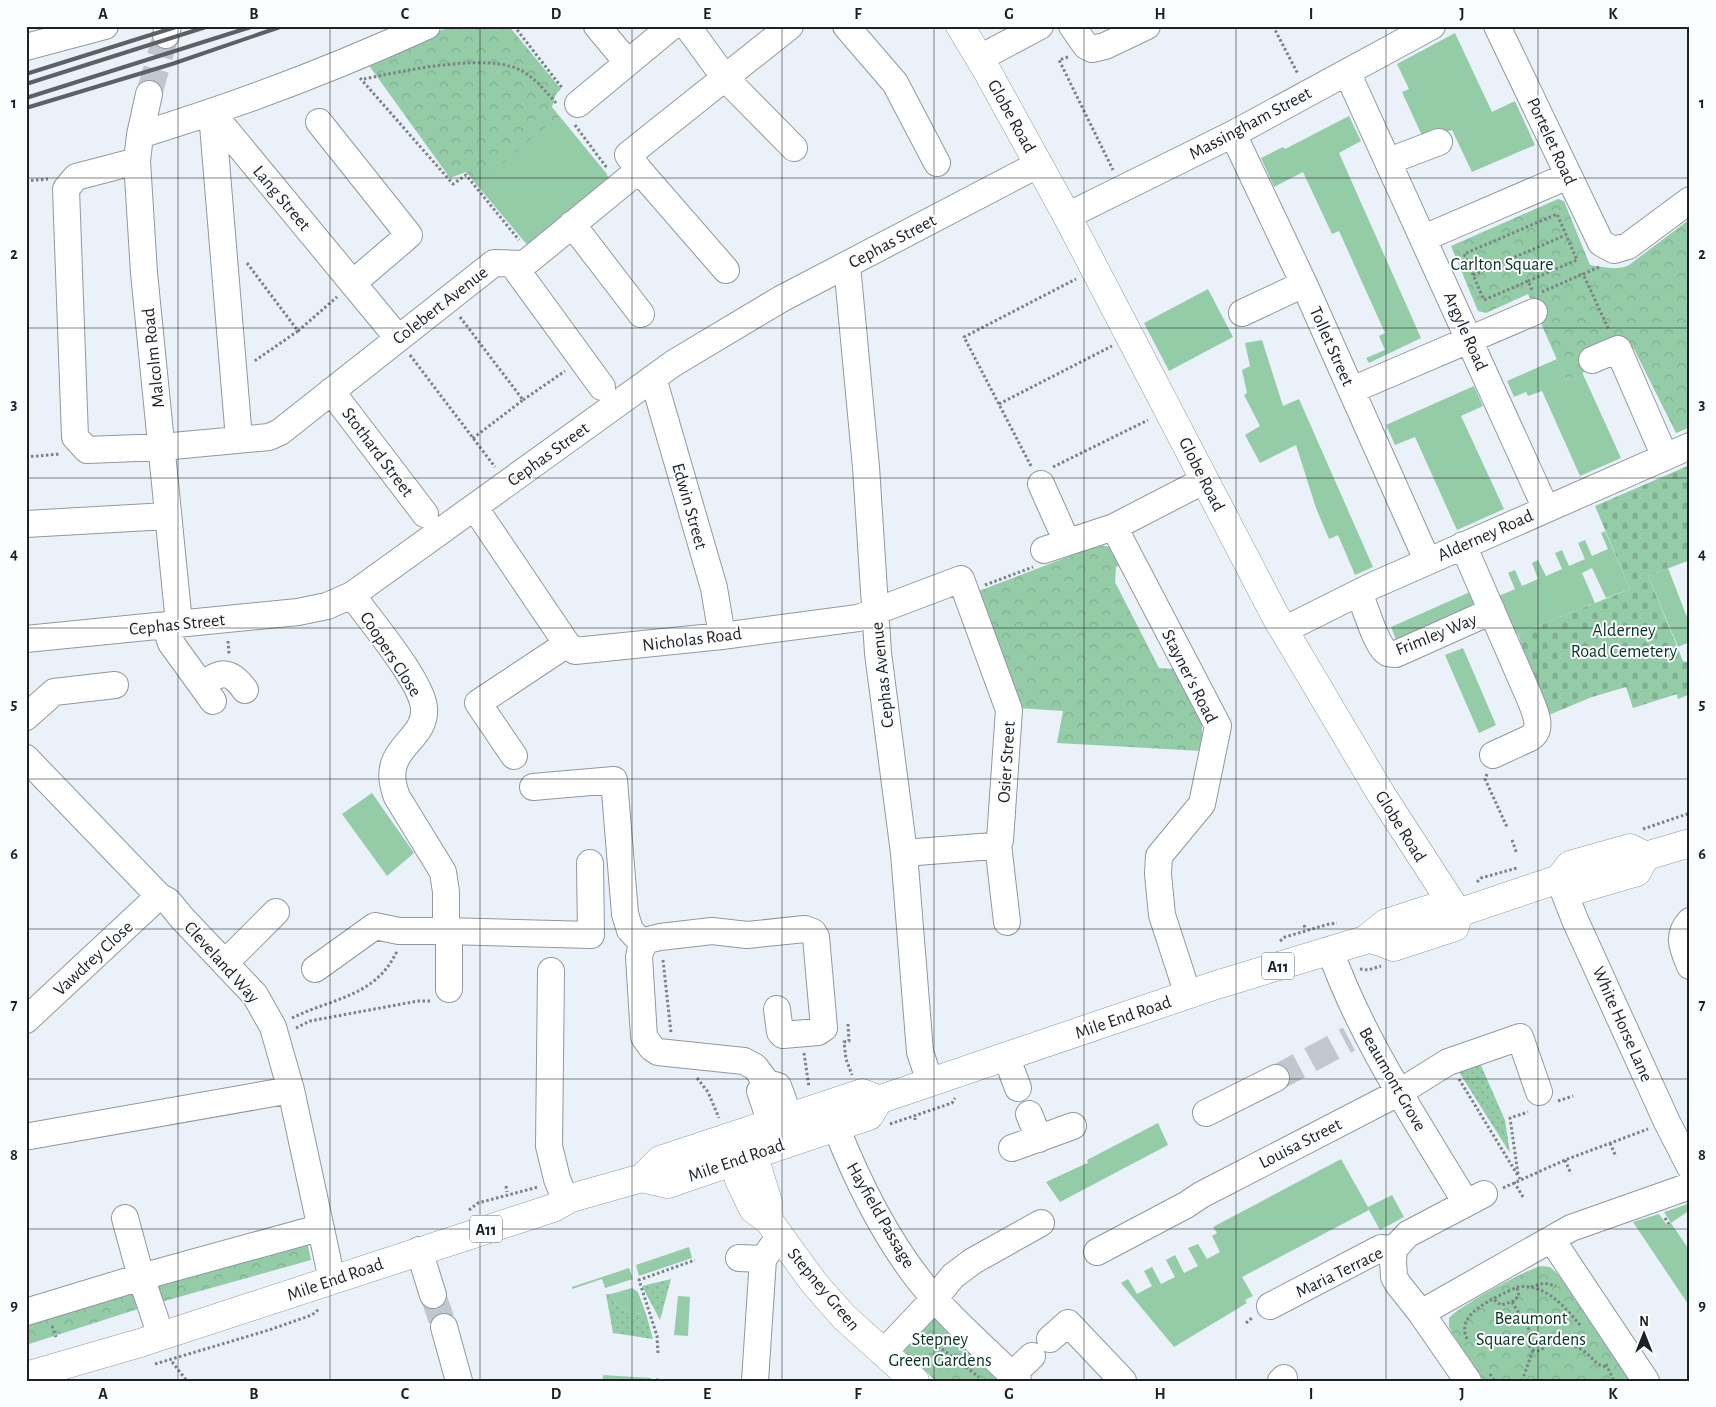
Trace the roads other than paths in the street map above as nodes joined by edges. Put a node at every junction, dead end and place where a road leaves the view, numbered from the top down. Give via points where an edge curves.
1 (105, 26) edge
2 (427, 26) edge
3 (597, 26) edge
4 (672, 26) edge
5 (687, 26) edge
6 (790, 26) edge
7 (846, 26) edge
8 (960, 26) edge
9 (1040, 26) edge
10 (1072, 26) edge
11 (1147, 26) edge
12 (1432, 26) edge
13 (1497, 26) edge
14 (26, 47) edge
15 (980, 58) junction
16 (627, 62) junction
17 (1347, 72) junction
18 (725, 78) junction
19 (149, 94) tunnel mouth
20 (569, 106) road end
21 (212, 113) junction
22 (319, 122) dead end
23 (1233, 134) junction
24 (140, 135) junction
25 (1439, 142) dead end
26 (794, 148) dead end
27 (1389, 161) junction
28 (137, 162) junction
29 (937, 163) dead end
30 (1039, 164) junction
31 (640, 170) junction
32 (1568, 176) junction
33 (1690, 200) edge
34 (1067, 216) junction
35 (572, 224) junction
36 (1424, 238) junction
37 (523, 261) junction
38 (847, 265) junction
39 (726, 270) dead end
40 (353, 283) junction
41 (1304, 284) junction
42 (1534, 303) road end
43 (1242, 313) dead end
44 (641, 314) dead end
45 (398, 338) junction
46 (1470, 339) junction
47 (1592, 360) dead end
48 (653, 378) junction
49 (602, 387) dead end
50 (331, 390) junction
51 (1352, 390) junction
52 (239, 439) junction
53 (1690, 446) edge
54 (162, 447) junction
55 (1665, 457) junction
56 (1038, 480) road end
57 (1205, 480) junction
58 (476, 508) junction
59 (1546, 509) junction
60 (425, 514) dead end
61 (167, 516) junction
62 (26, 524) edge
63 (1114, 527) junction
64 (1463, 545) junction
65 (1427, 560) junction
66 (966, 592) joint
67 (1359, 593) junction
68 (352, 595) junction
69 (875, 611) junction
70 (1492, 612) junction
71 (172, 624) junction
72 (1284, 630) junction
73 (722, 636) junction
74 (26, 639) edge
75 (567, 644) junction
76 (116, 684) dead end
77 (245, 690) dead end
78 (26, 716) edge
79 (1493, 755) road end
80 (514, 756) dead end
81 (26, 758) edge
82 (533, 786) dead end
83 (998, 844) junction
84 (1690, 844) edge
85 (590, 863) dead end
86 (905, 863) junction
87 (1559, 879) junction
88 (159, 896) junction
89 (276, 912) dead end
90 (1458, 913) junction
91 (1690, 921) edge
92 (1007, 922) dead end
93 (447, 931) junction
94 (653, 949) junction
95 (1330, 950) junction
96 (225, 963) junction
97 (1690, 966) edge
98 (315, 968) dead end
99 (551, 971) dead end
100 (442, 995) road end
101 (1188, 995) junction
102 (777, 1009) dead end
103 (26, 1020) edge
104 (1006, 1056) junction
105 (1276, 1078) tunnel mouth
106 (930, 1082) junction
107 (1018, 1088) dead end
108 (291, 1090) junction
109 (1400, 1092) junction
110 (1544, 1101) road end
111 (880, 1112) junction
112 (1206, 1113) dead end
113 (1029, 1114) dead end
114 (1073, 1126) dead end
115 (836, 1127) junction
116 (30, 1136) dead end
117 (762, 1139) junction
118 (1039, 1139) junction
119 (1012, 1148) dead end
120 (1690, 1167) edge
121 (1690, 1186) edge
122 (1475, 1199) joint
123 (566, 1201) junction
124 (125, 1218) dead end
125 (1041, 1223) dead end
126 (319, 1228) junction
127 (774, 1228) junction
128 (1552, 1240) junction
129 (1394, 1249) junction
130 (419, 1250) junction
131 (1097, 1252) dead end
132 (141, 1277) junction
133 (332, 1280) junction
134 (433, 1295) tunnel mouth
135 (935, 1298) junction
136 (1270, 1306) dead end
137 (26, 1312) edge
138 (1421, 1313) junction
139 (444, 1326) tunnel mouth
140 (161, 1336) junction
141 (884, 1353) junction
142 (26, 1376) edge
143 (1015, 1378) edge
144 (1472, 1379) edge
145 (459, 1381) edge
146 (755, 1381) edge
147 (915, 1381) edge
148 (1123, 1381) edge
149 (1646, 1381) edge

1 - 14 street
2 - 21 street via 356,70
3 - 16 street
4 - 16 street
5 - 18 street
6 - 18 street
7 - 29 street via 895,83
8 - 15 main road, Globe Road
9 - 15 street
10 - 11 street via 1086,46 1092,49
12 - 17 street, Massingham Street
13 - 32 street, Portelet Road
15 - 30 main road, Globe Road
16 - 20 street
17 - 23 street, Massingham Street
17 - 27 street, Argyle Road
18 - 26 street
18 - 31 street via 628,155
19 - 24 street, Malcolm Road
21 - 24 street
21 - 40 street, Lang Street
21 - 52 street
22 - 40 street via 409,235
23 - 34 street, Massingham Street
23 - 41 street, Tollet Street
24 - 28 street, Malcolm Road
25 - 27 street
27 - 36 street, Argyle Road
28 - 54 street, Malcolm Road via 144,273
28 - 54 street, Colebert Avenue via 76,178 66,189 75,437 87,450
30 - 34 main road, Globe Road
30 - 38 street, Cephas Street
31 - 35 street
31 - 39 street
32 - 33 street, Portelet Road via 1597,237 1614,250 1628,246
32 - 36 street
34 - 57 main road, Globe Road
35 - 37 street
35 - 44 street
36 - 46 street, Argyle Road
37 - 45 street, Colebert Avenue via 494,263
37 - 49 street
38 - 48 street, Cephas Street via 760,311
38 - 69 street, Cephas Avenue via 866,467
40 - 45 street, Lang Street
41 - 43 street
41 - 51 street, Tollet Street
42 - 46 street
45 - 50 street, Colebert Avenue
46 - 51 street
46 - 59 street, Argyle Road
47 - 55 street via 1618,349
48 - 58 street, Cephas Street
48 - 73 street, Edwin Street via 714,588
50 - 52 street, Colebert Avenue via 280,432 269,437
50 - 60 street, Stothard Street
51 - 65 street, Tollet Street
52 - 54 street, Colebert Avenue
53 - 55 street, Alderney Road
54 - 61 street, Malcolm Road
55 - 59 street, Alderney Road
56 - 63 street via 1055,546
57 - 63 street
57 - 72 main road, Globe Road
58 - 68 street, Cephas Street
58 - 75 street
59 - 64 street, Alderney Road
61 - 62 street
61 - 71 street, Malcolm Road
63 - 101 street, Stayner's Road via 1218,726 1202,804 1159,856 1162,916
64 - 65 street, Alderney Road
64 - 70 street, Frimley Way
65 - 67 street, Alderney Road
66 - 69 street, Nicholas Road via 961,579
66 - 83 street, Osier Street via 1009,710
67 - 70 street, Frimley Way via 1380,645 1391,654
67 - 72 street, Alderney Road
68 - 71 street, Cephas Street via 332,604 298,612
68 - 93 street, Coopers Close via 407,673 424,707 420,726 393,762 393,787 443,872
69 - 73 street, Nicholas Road via 858,618
69 - 86 street, Cephas Avenue
70 - 79 street, Frimley Way via 1538,725 1535,735
71 - 74 street, Cephas Street
71 - 77 street, Malcolm Road via 171,644 208,693 215,676 225,674 236,679
72 - 90 main road, Globe Road via 1381,794
73 - 75 street, Nicholas Road via 588,651 575,651
75 - 80 street via 478,703
76 - 78 street via 54,692
81 - 88 street, Cleveland Way
82 - 94 street via 614,780 625,914 630,930
83 - 86 street
83 - 92 street, Osier Street
84 - 87 main road via 1646,856 1637,872 1579,890
85 - 93 street via 591,935
86 - 106 street, Cephas Avenue via 920,1052
87 - 90 main road
87 - 120 street, White Horse Lane
88 - 96 street, Cleveland Way via 179,912
88 - 103 street, Vawdrey Close
89 - 96 street
90 - 95 main road, Mile End Road / A11 via 1455,927 1394,946 1369,938
91 - 97 street via 1680,939
93 - 98 street via 399,931 375,926
93 - 100 street, Coopers Close
94 - 102 street via 653,938 712,931 747,935 805,929 813,932 824,1028 818,1032 783,1035
94 - 117 street via 640,952 639,963 643,1030 647,1043 658,1052 744,1061 755,1067 767,1083 778,1086
95 - 101 main road, Mile End Road / A11
95 - 109 street, Beaumont Grove via 1357,1036
96 - 108 street, Cleveland Way via 255,995 275,1032
99 - 123 street via 549,1146
101 - 104 main road, Mile End Road / A11
104 - 106 main road, Mile End Road / A11
104 - 107 street
105 - 112 street
106 - 111 main road, Mile End Road / A11
108 - 116 street
108 - 126 street, Cleveland Way
109 - 110 street, Louisa Street via 1448,1062 1520,1037
109 - 122 street, Beaumont Grove
109 - 131 street, Louisa Street
111 - 115 main road, Mile End Road / A11
111 - 117 main road, Mile End Road / A11 via 862,1093
113 - 118 street
114 - 118 street
115 - 117 main road, Mile End Road / A11
115 - 135 street, Hayfield Passage via 852,1166 889,1235
117 - 123 main road, Mile End Road / A11 via 660,1160 642,1178
117 - 127 main road, Stepney Green
118 - 119 street
121 - 128 street via 1580,1224
122 - 129 street, Maria Terrace via 1408,1234
123 - 130 main road, Mile End Road / A11 via 553,1208
124 - 132 street
125 - 135 street via 974,1261 953,1276
126 - 132 street
126 - 133 street, Cleveland Way
127 - 141 main road, Stepney Green via 814,1283 844,1317
127 - 146 street via 751,1258
128 - 138 street
128 - 149 street
129 - 136 street, Maria Terrace via 1381,1248
129 - 138 street via 1394,1277
130 - 133 main road, Mile End Road / A11
130 - 134 street
132 - 137 street
132 - 140 street
133 - 140 main road, Mile End Road / A11
135 - 141 street
135 - 143 street
138 - 144 street
139 - 145 street
140 - 142 main road, Mile End Road / A11
141 - 147 main road, Stepney Green
143 - 148 street via 1041,1347 1068,1323

